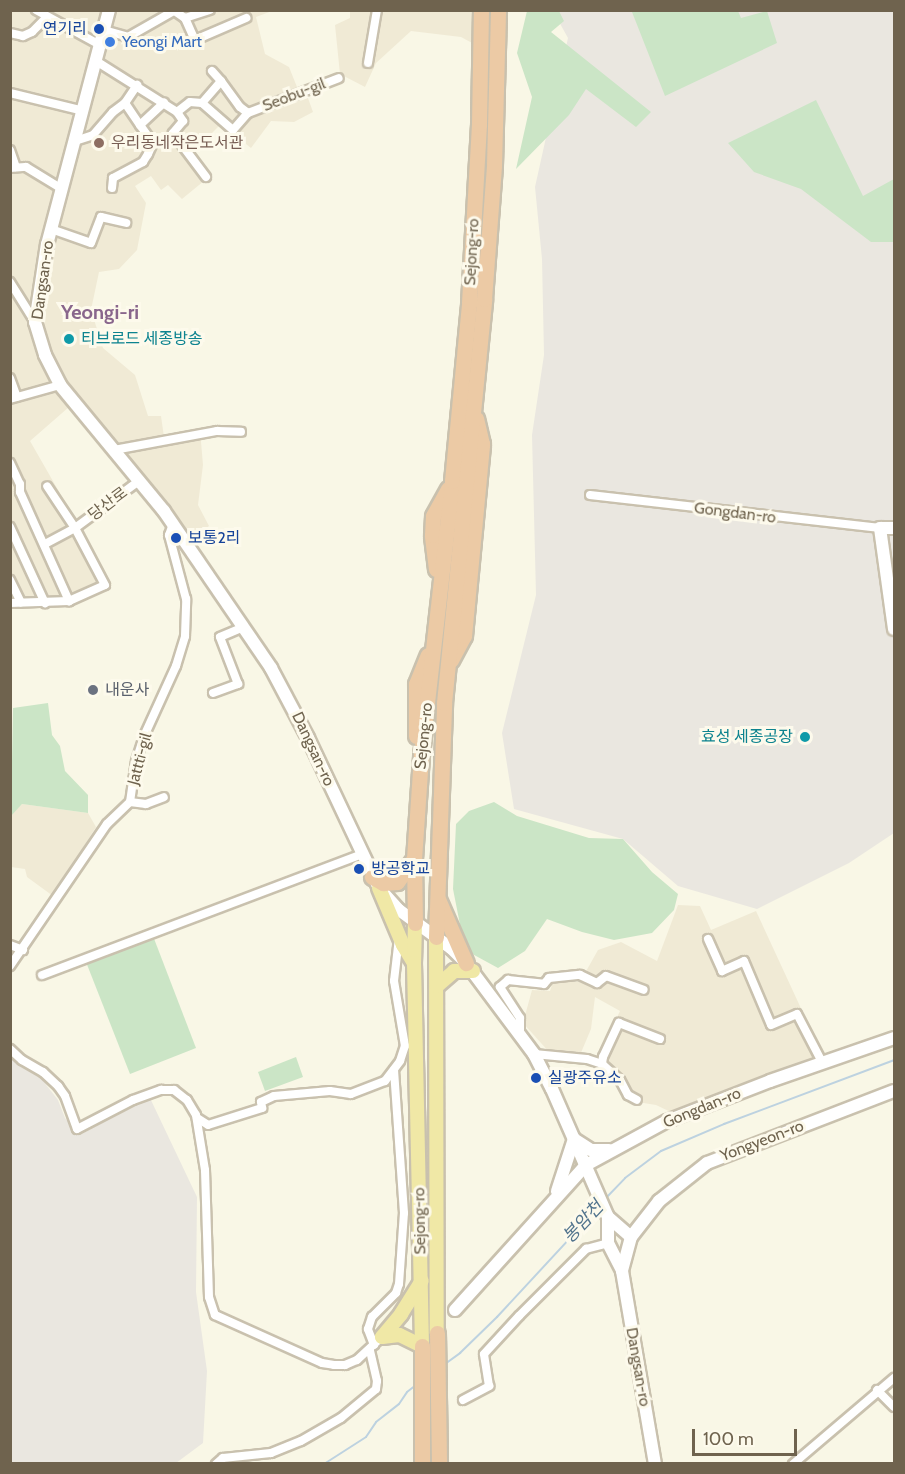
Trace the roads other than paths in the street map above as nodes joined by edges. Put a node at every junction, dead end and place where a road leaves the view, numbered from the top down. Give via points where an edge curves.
1 (36, 10) edge
2 (109, 10) edge
3 (210, 10) edge
4 (377, 10) edge
5 (481, 10) edge
6 (498, 10) edge
7 (172, 11) edge
8 (47, 17) junction
9 (184, 18) junction
10 (246, 18) dead end
11 (104, 30) junction
12 (10, 33) edge
13 (100, 45) junction
14 (96, 61) junction
15 (368, 63) dead end
16 (212, 71) dead end
17 (339, 78) dead end
18 (221, 81) junction
19 (137, 85) junction
20 (10, 93) edge
21 (125, 103) junction
22 (164, 103) junction
23 (202, 103) junction
24 (84, 111) junction
25 (177, 112) junction
26 (248, 113) junction
27 (140, 125) junction
28 (75, 141) junction
29 (10, 150) edge
30 (13, 168) edge
31 (206, 177) dead end
32 (112, 188) dead end
33 (62, 189) junction
34 (126, 223) dead end
35 (51, 229) junction
36 (10, 282) edge
37 (36, 322) junction
38 (10, 378) edge
39 (60, 385) junction
40 (14, 398) edge
41 (241, 432) dead end
42 (114, 450) junction
43 (10, 463) edge
44 (140, 480) junction
45 (20, 484) junction
46 (47, 486) dead end
47 (10, 488) edge
48 (590, 495) dead end
49 (173, 524) junction
50 (10, 527) edge
51 (75, 528) junction
52 (880, 528) junction
53 (894, 528) edge
54 (45, 544) junction
55 (10, 580) edge
56 (69, 600) junction
57 (10, 603) edge
58 (21, 603) junction
59 (45, 603) junction
60 (244, 627) junction
61 (894, 629) edge
62 (213, 693) dead end
63 (164, 797) dead end
64 (130, 802) junction
65 (362, 854) junction
66 (414, 859) junction
67 (376, 882) junction
68 (437, 896) junction
69 (416, 923) junction
70 (399, 935) junction
71 (436, 937) junction
72 (708, 939) dead end
73 (10, 945) edge
74 (23, 950) junction
75 (414, 963) junction
76 (10, 966) edge
77 (470, 967) junction
78 (42, 975) dead end
79 (437, 986) junction
80 (644, 990) dead end
81 (520, 1037) junction
82 (894, 1038) edge
83 (660, 1039) dead end
84 (10, 1049) edge
85 (534, 1054) junction
86 (602, 1064) junction
87 (823, 1064) junction
88 (394, 1070) junction
89 (894, 1091) edge
90 (637, 1100) dead end
91 (197, 1118) junction
92 (574, 1139) junction
93 (612, 1149) junction
94 (588, 1168) junction
95 (555, 1198) junction
96 (608, 1217) junction
97 (627, 1238) junction
98 (610, 1242) junction
99 (622, 1271) junction
100 (422, 1280) junction
101 (455, 1310) dead end
102 (437, 1333) joint
103 (375, 1344) junction
104 (422, 1346) junction
105 (894, 1378) edge
106 (877, 1390) junction
107 (463, 1400) dead end
108 (894, 1407) edge
109 (216, 1464) edge
110 (422, 1464) edge
111 (439, 1464) edge
112 (656, 1464) edge
113 (793, 1464) edge

1 - 8 street
2 - 11 street, Dangsan-ro
3 - 9 street
4 - 15 street
5 - 66 highway, Sejong-ro via 470,279 421,755
6 - 68 highway, Sejong-ro via 494,165 447,668
7 - 9 street
7 - 11 street via 128,37
8 - 12 street via 23,36
8 - 13 street
9 - 10 street via 195,40
11 - 13 street, Dangsan-ro
13 - 14 street, Dangsan-ro
14 - 19 street
14 - 24 street, Dangsan-ro
16 - 18 street, Seobu-gil
17 - 26 street, Seobu-gil
18 - 23 street
18 - 26 street, Seobu-gil
19 - 21 street
19 - 22 street
20 - 24 street
21 - 27 street
21 - 28 street via 93,135
22 - 25 street
22 - 27 street
23 - 25 street via 190,102
23 - 26 street, Seobu-gil via 233,130
24 - 28 street, Dangsan-ro
25 - 31 street via 183,121 173,133
27 - 32 street via 153,143 143,162 113,178
28 - 33 street, Dangsan-ro
29 - 30 street
30 - 33 street via 26,167
33 - 35 street, Dangsan-ro
34 - 35 street, Dangsan-ro via 101,216 91,243
35 - 37 street, Dangsan-ro
36 - 37 street
37 - 39 street, Dangsan-ro via 45,355
38 - 40 street
39 - 40 street
39 - 42 street, Dangsan-ro
41 - 42 street via 217,431
42 - 44 street, Dangsan-ro
43 - 45 street
44 - 49 street, Dangsan-ro
44 - 51 street, 당산로
45 - 47 street
45 - 54 street via 20,492
46 - 51 street, 당산로
48 - 52 street, Gongdan-ro
49 - 60 street, Dangsan-ro
49 - 64 street, Jattti-gil via 169,535 186,599 185,636 136,761
50 - 59 street
51 - 54 street, 당산로
51 - 56 street via 105,585
52 - 53 street, Gongdan-ro
52 - 61 street
54 - 56 street
55 - 58 street
56 - 59 street
57 - 58 street
58 - 59 street
60 - 62 street via 220,637 238,684
60 - 65 street, Dangsan-ro via 291,702
63 - 64 street via 146,804
64 - 74 street, Jattti-gil via 107,824
65 - 67 street, Dangsan-ro
65 - 78 street
66 - 67 highway via 397,882
66 - 69 highway, Sejong-ro
67 - 69 street, Dangsan-ro via 399,910
67 - 70 main road
68 - 71 highway, Sejong-ro
68 - 77 highway
69 - 71 street, Dangsan-ro
69 - 75 main road, Sejong-ro
70 - 75 main road
70 - 88 street via 394,981 405,1046
71 - 77 street, Dangsan-ro
71 - 79 main road, Sejong-ro
72 - 87 street via 722,971 744,961 771,1025 797,1014
73 - 74 street
74 - 76 street, Jattti-gil
75 - 100 main road, Sejong-ro
77 - 79 main road via 454,971
77 - 81 street, Dangsan-ro
79 - 102 main road, Sejong-ro
80 - 81 street, Dangsan-ro via 606,976 597,983 580,975 549,978 544,984 508,980 500,987 520,1018
81 - 85 street, Dangsan-ro
82 - 87 street, Gongdan-ro
83 - 86 street via 619,1023
84 - 91 street via 58,1086 77,1129 161,1090 174,1090 187,1100
85 - 86 street
85 - 92 street, Dangsan-ro
86 - 90 street
87 - 93 street, Gongdan-ro via 667,1121
88 - 91 street via 385,1081 351,1094 330,1091 274,1096 261,1102 262,1108 208,1125
88 - 103 street via 404,1213 400,1276 396,1293 372,1317 368,1329
89 - 97 street, Yongyeon-ro via 707,1163 659,1202
91 - 103 street via 205,1170 209,1297 215,1315 322,1363 345,1365
92 - 93 street via 591,1150
92 - 94 street, Dangsan-ro
92 - 95 street
93 - 94 street, Gongdan-ro
94 - 95 street, Gongdan-ro
94 - 96 street, Dangsan-ro
95 - 101 street, Gongdan-ro
96 - 97 street
96 - 98 street
97 - 98 street via 616,1229
97 - 98 street via 622,1252
97 - 99 street
98 - 99 street
98 - 107 street via 586,1249 505,1331 484,1354 489,1386
99 - 112 street, Dangsan-ro
100 - 103 main road via 401,1314
100 - 104 main road, Sejong-ro
102 - 111 highway, Sejong-ro
103 - 104 main road via 399,1335
103 - 109 street via 376,1389 341,1418 271,1453 223,1458
104 - 110 highway, Sejong-ro
105 - 106 street
106 - 108 street
106 - 113 street

